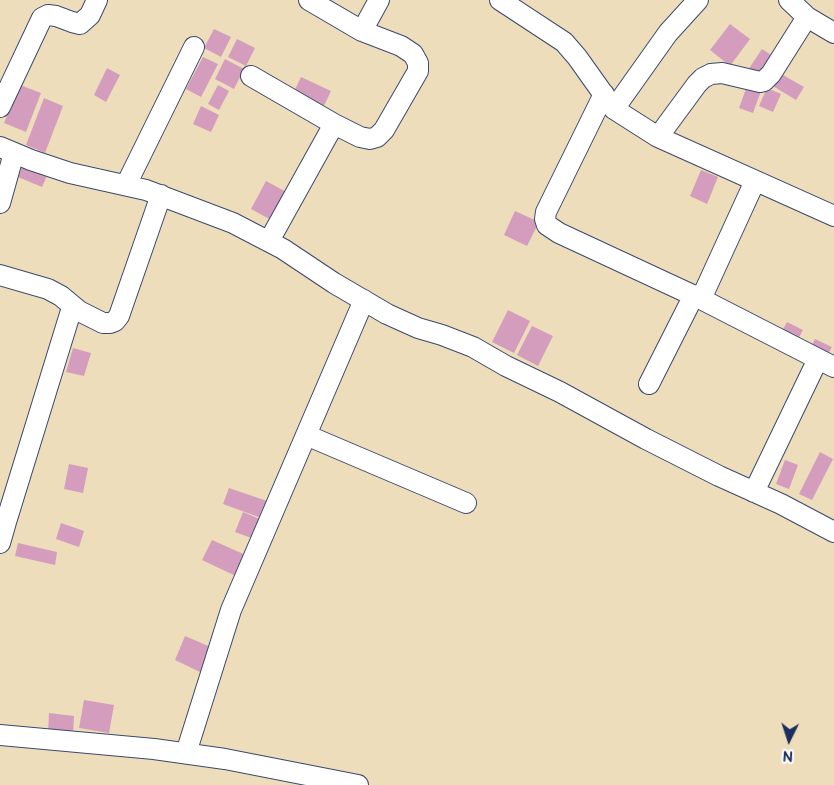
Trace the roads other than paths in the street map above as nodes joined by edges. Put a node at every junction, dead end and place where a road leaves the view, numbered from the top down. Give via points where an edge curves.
1 (97, 0) edge
2 (309, 0) edge
3 (379, 0) edge
4 (500, 0) edge
5 (698, 0) edge
6 (789, 0) edge
7 (807, 17) junction
8 (362, 31) junction
9 (834, 33) edge
10 (194, 46) dead end
11 (7, 76) edge
12 (251, 76) dead end
13 (609, 101) junction
14 (0, 106) edge
15 (334, 124) junction
16 (658, 137) junction
17 (7, 150) edge
18 (755, 181) junction
19 (126, 185) junction
20 (161, 195) junction
21 (0, 203) edge
22 (834, 216) edge
23 (269, 242) junction
24 (0, 275) edge
25 (697, 297) junction
26 (364, 300) junction
27 (79, 311) junction
28 (829, 360) edge
29 (649, 384) dead end
30 (306, 435) junction
31 (754, 492) junction
32 (466, 503) dead end
33 (3, 521) edge
34 (834, 532) edge
35 (0, 543) edge
36 (0, 735) edge
37 (186, 753) junction
38 (358, 785) edge

1 - 11 street via 80,24 56,16 42,18
2 - 8 street
3 - 8 street
4 - 13 street via 564,42
5 - 13 street
6 - 7 street
7 - 9 street
7 - 16 street via 764,81 722,73 703,78
8 - 15 street via 413,54 418,72 377,137 360,137
10 - 19 street
11 - 14 street
12 - 15 street
13 - 16 street
13 - 25 street via 546,212 547,225
15 - 23 street
16 - 18 street
17 - 19 street via 70,173
17 - 21 street
18 - 22 street
18 - 25 street
19 - 20 street
20 - 23 street via 234,223
20 - 27 street via 115,322 103,323
23 - 26 street
24 - 27 street via 48,289
25 - 28 street
25 - 29 street
26 - 30 street
26 - 31 street via 418,328 474,347 646,439
27 - 33 street via 70,314
28 - 31 street
30 - 32 street
30 - 37 street via 231,610
31 - 34 street
33 - 35 street
36 - 37 street
37 - 38 street

